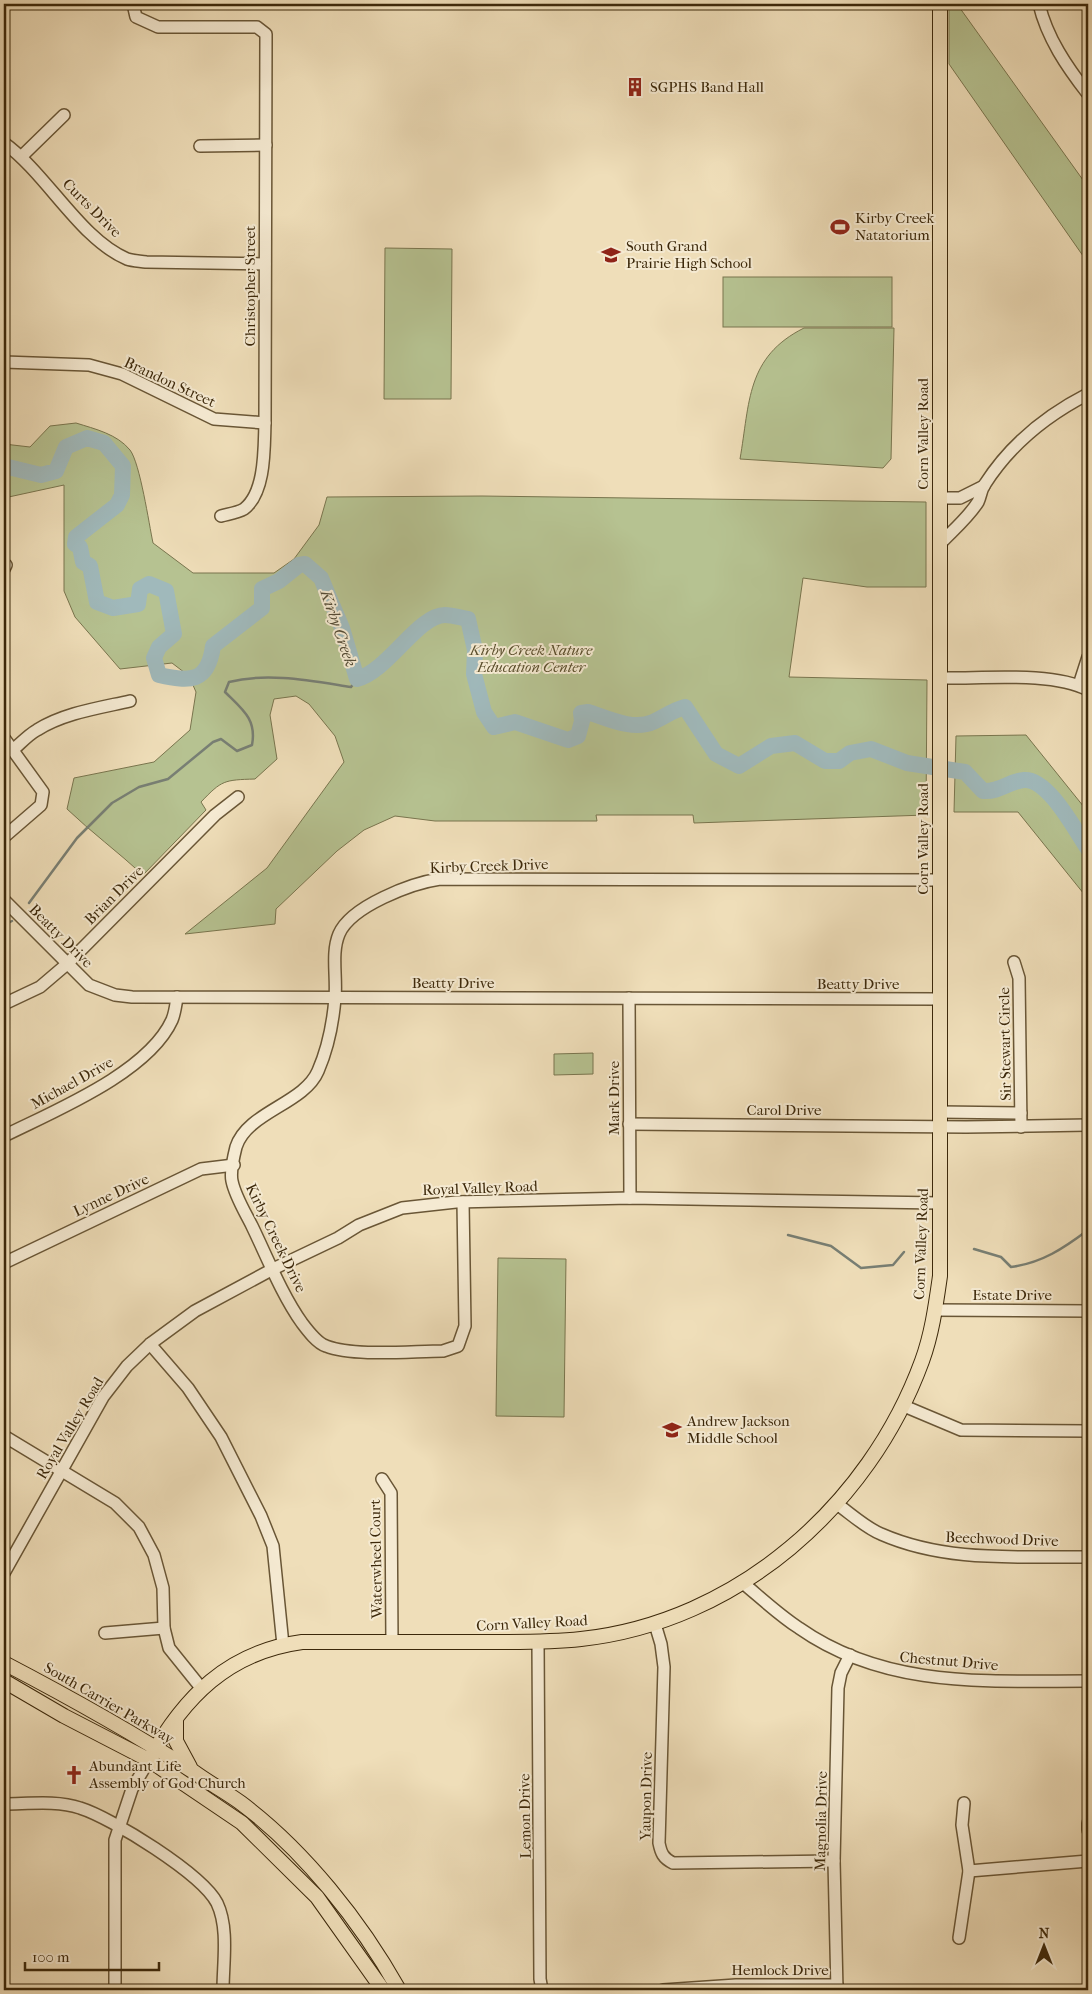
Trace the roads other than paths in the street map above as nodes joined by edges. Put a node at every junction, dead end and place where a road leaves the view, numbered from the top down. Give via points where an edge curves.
1 (133, 4) edge
2 (940, 4) edge
3 (1039, 4) edge
4 (1088, 94) edge
5 (64, 115) dead end
6 (4, 142) edge
7 (266, 145) junction
8 (200, 146) dead end
9 (22, 156) junction
10 (266, 264) junction
11 (4, 362) edge
12 (1088, 394) edge
13 (265, 423) junction
14 (984, 486) junction
15 (939, 498) junction
16 (221, 516) dead end
17 (939, 545) junction
18 (1088, 657) edge
19 (939, 678) junction
20 (1084, 688) edge
21 (130, 701) dead end
22 (4, 738) edge
23 (13, 750) junction
24 (238, 797) dead end
25 (4, 837) edge
26 (939, 880) junction
27 (4, 900) edge
28 (1014, 962) dead end
29 (66, 964) junction
30 (177, 997) junction
31 (335, 998) junction
32 (629, 998) junction
33 (939, 999) junction
34 (4, 1004) edge
35 (1021, 1113) junction
36 (940, 1119) junction
37 (629, 1124) junction
38 (1088, 1125) edge
39 (1021, 1127) junction
40 (4, 1136) edge
41 (234, 1165) junction
42 (630, 1198) junction
43 (463, 1202) junction
44 (939, 1203) junction
45 (4, 1263) edge
46 (273, 1269) junction
47 (935, 1310) junction
48 (1088, 1311) edge
49 (150, 1344) junction
50 (904, 1406) junction
51 (1088, 1431) edge
52 (4, 1436) edge
53 (62, 1469) junction
54 (382, 1479) dead end
55 (837, 1504) junction
56 (1088, 1557) edge
57 (4, 1573) edge
58 (743, 1583) junction
59 (655, 1624) junction
60 (164, 1628) junction
61 (105, 1633) dead end
62 (392, 1642) junction
63 (538, 1642) junction
64 (283, 1645) junction
65 (850, 1656) junction
66 (4, 1663) edge
67 (4, 1681) edge
68 (1088, 1681) edge
69 (202, 1689) junction
70 (176, 1719) junction
71 (156, 1747) junction
72 (149, 1760) junction
73 (193, 1772) junction
74 (964, 1803) dead end
75 (4, 1804) edge
76 (1088, 1823) edge
77 (118, 1827) junction
78 (1088, 1830) edge
79 (834, 1861) junction
80 (1088, 1861) edge
81 (969, 1871) junction
82 (959, 1938) dead end
83 (837, 1988) edge
84 (115, 1990) edge
85 (223, 1990) edge
86 (383, 1990) edge
87 (399, 1990) edge
88 (542, 1990) edge
89 (663, 1990) edge

1 - 7 street, Christopher Street via 136,17 158,27 257,27 266,34
2 - 15 main road, Corn Valley Road
3 - 4 street via 1044,25 1068,69
5 - 9 street
6 - 9 street, Curts Drive
7 - 8 street
7 - 10 street, Christopher Street
9 - 10 street, Curts Drive via 106,247 129,260
10 - 13 street, Christopher Street
11 - 13 street, Brandon Street via 89,365 122,374 214,418
12 - 14 street via 1040,424 1005,457
13 - 16 street, Christopher Street via 262,471 254,493 244,508
14 - 15 street via 960,498
14 - 17 street via 978,501
15 - 17 main road, Corn Valley Road
17 - 19 main road, Corn Valley Road
18 - 20 street
19 - 20 street via 1040,678
19 - 26 main road, Corn Valley Road
21 - 23 street via 52,722
22 - 23 street
23 - 25 street via 43,792 41,805
24 - 29 street, Brian Drive via 215,815
26 - 31 street, Kirby Creek Drive via 431,880 386,896 351,920 340,932 336,948
26 - 33 main road, Corn Valley Road
27 - 29 street, Beatty Drive
28 - 35 street, Sir Stewart Circle via 1019,978
29 - 30 street, Beatty Drive via 90,985 115,995
29 - 34 street, Brian Drive via 40,986
30 - 31 street, Beatty Drive
30 - 40 street, Michael Drive via 172,1020 158,1040 127,1070 87,1096
31 - 32 street, Beatty Drive
31 - 41 street, Kirby Creek Drive via 328,1042 317,1074 298,1094 257,1120 243,1134 236,1147
32 - 33 street, Beatty Drive
32 - 37 street, Mark Drive
33 - 36 main road, Corn Valley Road
35 - 36 street
35 - 39 street, Sir Stewart Circle
36 - 37 street, Carol Drive
36 - 39 street
36 - 44 main road, Corn Valley Road
37 - 42 street, Mark Drive
38 - 39 street
41 - 45 street, Lynne Drive via 201,1169
41 - 46 street, Kirby Creek Drive via 232,1180
42 - 43 street, Royal Valley Road
42 - 44 street, Royal Valley Road
43 - 46 street, Royal Valley Road via 402,1208 360,1225
43 - 46 street, Kirby Creek Drive via 465,1326 458,1346 443,1351 345,1351 325,1346 301,1322
44 - 47 main road, Corn Valley Road via 940,1276
46 - 49 street, Royal Valley Road via 195,1311
47 - 48 street, Estate Drive
47 - 50 main road, Corn Valley Road via 922,1360
49 - 53 street, Royal Valley Road via 127,1366 103,1397
49 - 64 street via 188,1388 216,1429 261,1516 274,1546
50 - 51 street via 961,1430
50 - 55 main road, Corn Valley Road via 877,1453
52 - 53 street
53 - 57 street, Royal Valley Road
53 - 60 street via 116,1503 139,1527 154,1555 163,1588
54 - 62 street, Waterwheel Court via 391,1493
55 - 56 street, Beechwood Drive via 880,1534 939,1553
55 - 58 main road, Corn Valley Road via 799,1542
58 - 59 main road, Corn Valley Road via 694,1609
58 - 65 street, Chestnut Drive via 800,1629
59 - 63 main road, Corn Valley Road via 582,1639
59 - 79 street, Yaupon Drive via 664,1667 659,1843 666,1860
60 - 61 street
60 - 69 street via 169,1648
62 - 63 main road, Corn Valley Road
62 - 64 main road, Corn Valley Road
63 - 88 street, Lemon Drive
64 - 69 main road, Corn Valley Road via 245,1657 223,1670
65 - 68 street, Chestnut Drive via 891,1670 934,1678
65 - 79 street, Magnolia Drive via 838,1688
66 - 71 main road, South Carrier Parkway via 90,1707
67 - 72 main road, South Carrier Parkway
69 - 70 main road, Corn Valley Road
70 - 71 main road, Corn Valley Road
70 - 73 main road via 176,1741
71 - 72 main road, Corn Valley Road
71 - 73 main road, South Carrier Parkway
72 - 77 street, Corn Valley Road via 132,1789
72 - 86 main road, South Carrier Parkway via 242,1823 298,1877 317,1897
73 - 87 main road, South Carrier Parkway via 241,1803 314,1871
74 - 81 street via 962,1824
75 - 77 street via 80,1808
76 - 78 street
77 - 84 street, Corn Valley Road via 115,1840
77 - 85 street via 172,1860 209,1891 223,1921
79 - 83 street, Magnolia Drive
80 - 81 street
81 - 82 street
83 - 89 street, Hemlock Drive via 736,1985

